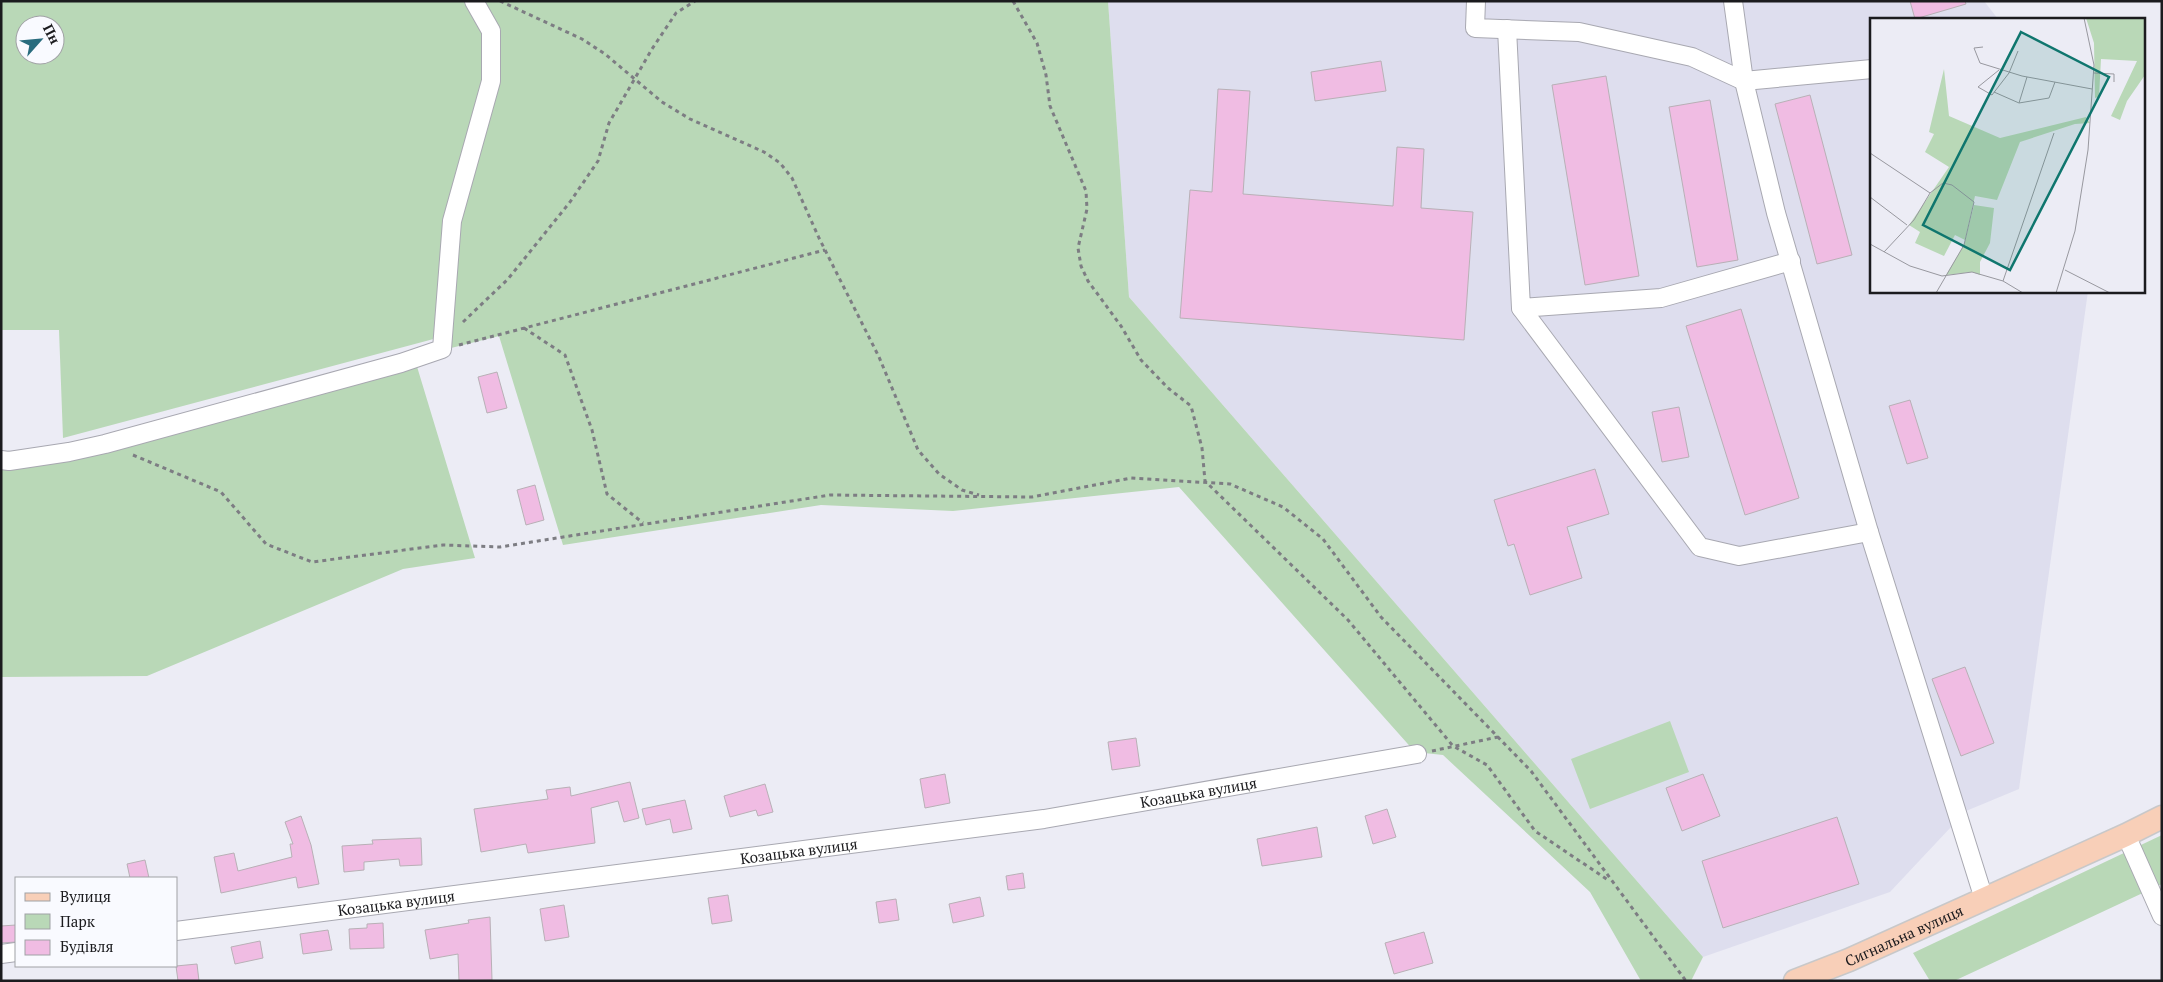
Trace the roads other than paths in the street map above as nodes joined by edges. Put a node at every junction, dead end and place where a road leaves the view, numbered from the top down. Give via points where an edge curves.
1 (474, 1) edge
2 (1476, 1) edge
3 (1733, 1) edge
4 (1507, 29) junction
5 (1870, 69) edge
6 (1744, 81) junction
7 (1791, 261) junction
8 (1521, 308) junction
9 (1, 460) edge
10 (1869, 532) junction
11 (1417, 754) road end
12 (2162, 817) edge
13 (2126, 835) junction
14 (1984, 899) junction
15 (2162, 916) edge
16 (178, 931) edge
17 (15, 952) edge
18 (1, 954) edge
19 (1795, 981) edge

1 - 9 street via 491,31 491,81 452,221 442,349 401,364 105,444 70,452
2 - 4 street via 1475,28
3 - 6 street
4 - 6 street via 1579,32 1692,57
4 - 8 street
5 - 6 street
6 - 7 street
7 - 8 street via 1661,298
7 - 10 street
8 - 10 street via 1700,546 1738,556
10 - 14 street
11 - 16 street, Козацька вулиця via 1044,819
12 - 13 main road, Сигнальна вулиця
13 - 14 main road, Сигнальна вулиця
13 - 15 street
14 - 19 main road, Сигнальна вулиця
17 - 18 street

